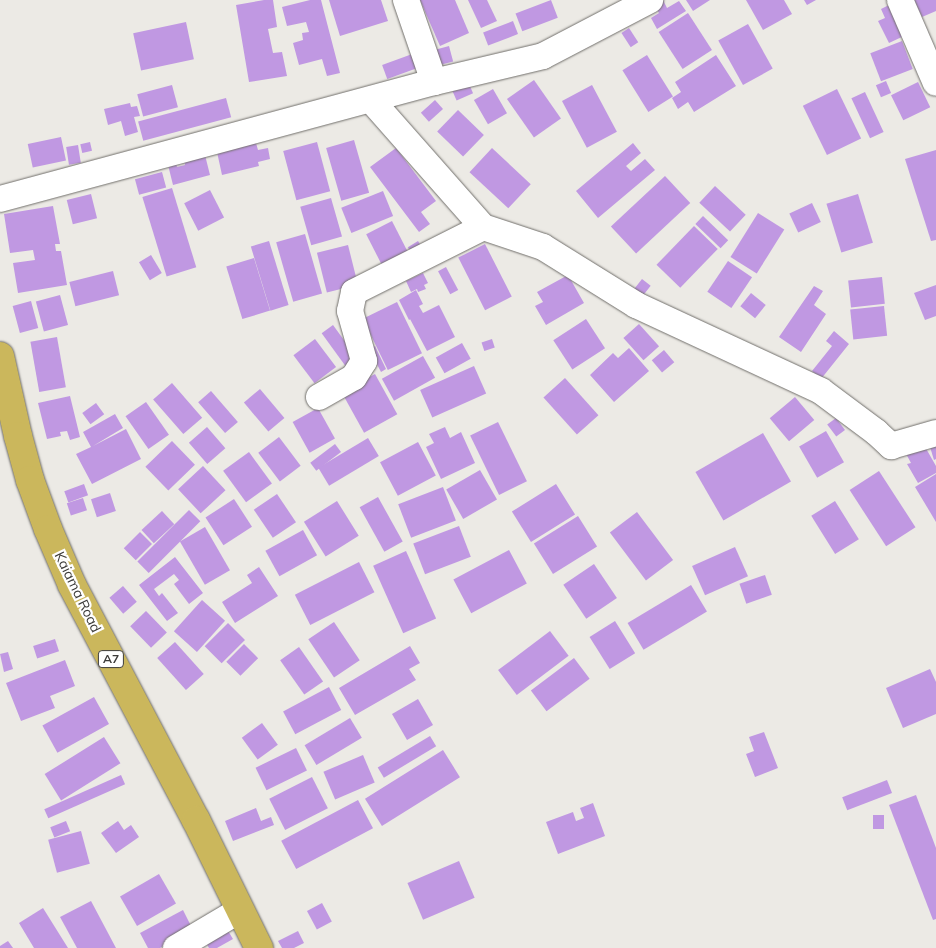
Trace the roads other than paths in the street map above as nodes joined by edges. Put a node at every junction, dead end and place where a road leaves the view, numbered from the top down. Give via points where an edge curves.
1 (406, 0) edge
2 (650, 0) edge
3 (900, 0) edge
4 (434, 82) junction
5 (936, 83) edge
6 (371, 100) junction
7 (0, 200) edge
8 (483, 227) junction
9 (0, 356) edge
10 (319, 397) dead end
11 (936, 433) edge
12 (240, 910) junction
13 (176, 948) edge
14 (259, 948) edge

1 - 4 street
2 - 4 street via 543,56
3 - 5 street
4 - 6 street
6 - 7 street
6 - 8 street
8 - 10 street via 354,292 350,311 364,360 354,377
8 - 11 street via 543,247 636,305 821,391 891,446
9 - 12 highway, Kaiama Road / A7 via 30,480 72,585
12 - 13 street
12 - 14 highway, Kaiama Road / A7

